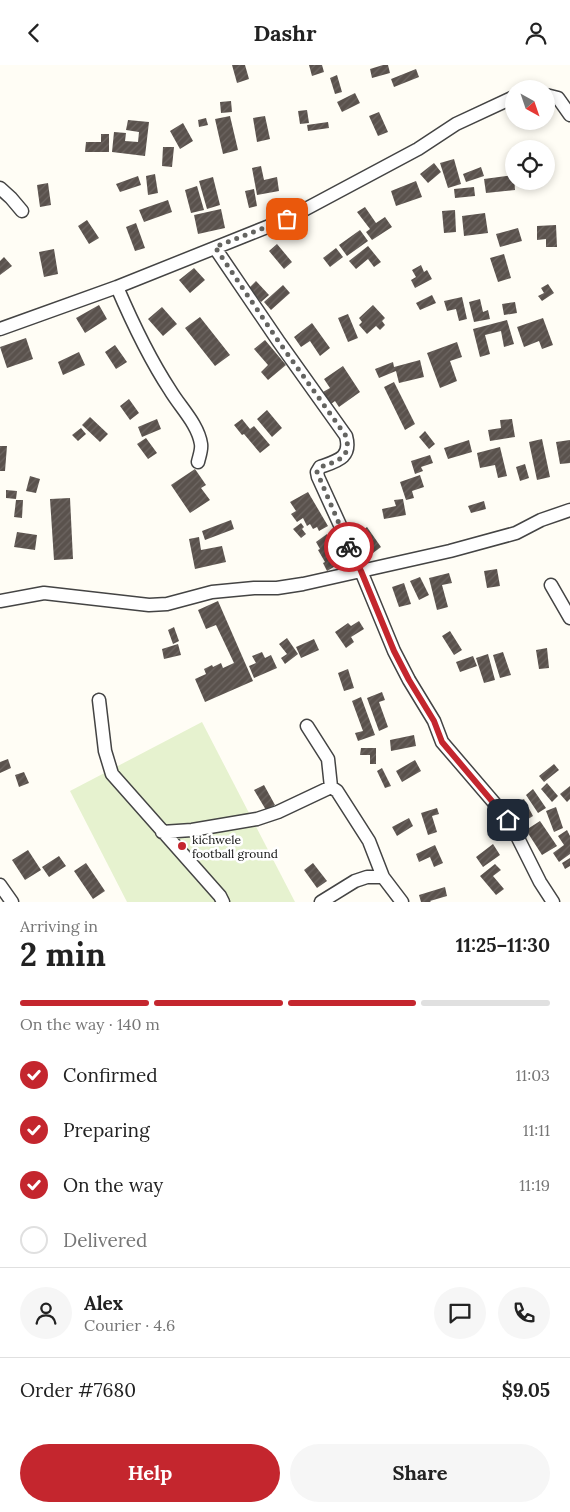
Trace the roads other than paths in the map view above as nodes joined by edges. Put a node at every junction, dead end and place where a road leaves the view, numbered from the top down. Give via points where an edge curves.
1 (555, 97) edge
2 (505, 101) edge
3 (570, 115) edge
4 (0, 188) edge
5 (22, 211) dead end
6 (215, 247) junction
7 (117, 287) junction
8 (0, 329) edge
9 (198, 463) dead end
10 (570, 510) edge
11 (361, 571) junction
12 (551, 585) dead end
13 (0, 601) edge
14 (570, 618) edge
15 (99, 700) dead end
16 (307, 726) dead end
17 (331, 787) junction
18 (162, 832) junction
19 (383, 877) junction
20 (0, 885) edge
21 (12, 902) edge
22 (223, 902) edge
23 (321, 902) edge
24 (402, 902) edge
25 (553, 902) edge

1 - 3 street
2 - 6 street via 456,123 418,149 287,219
4 - 5 street
6 - 7 street
6 - 11 street via 346,436 349,445 346,453 337,461 320,467 317,472
7 - 8 street
7 - 9 street via 169,390 198,434 202,445
10 - 11 street via 516,533
11 - 13 street via 277,588 212,592 166,604 149,605 44,593
11 - 25 street via 394,651 434,721 442,742 508,820
12 - 14 street
15 - 18 street via 105,751 112,774
16 - 17 street via 328,759
17 - 18 street via 257,819
17 - 19 street via 338,791 369,841
18 - 22 street
19 - 23 street via 355,881
19 - 24 street
20 - 21 street

